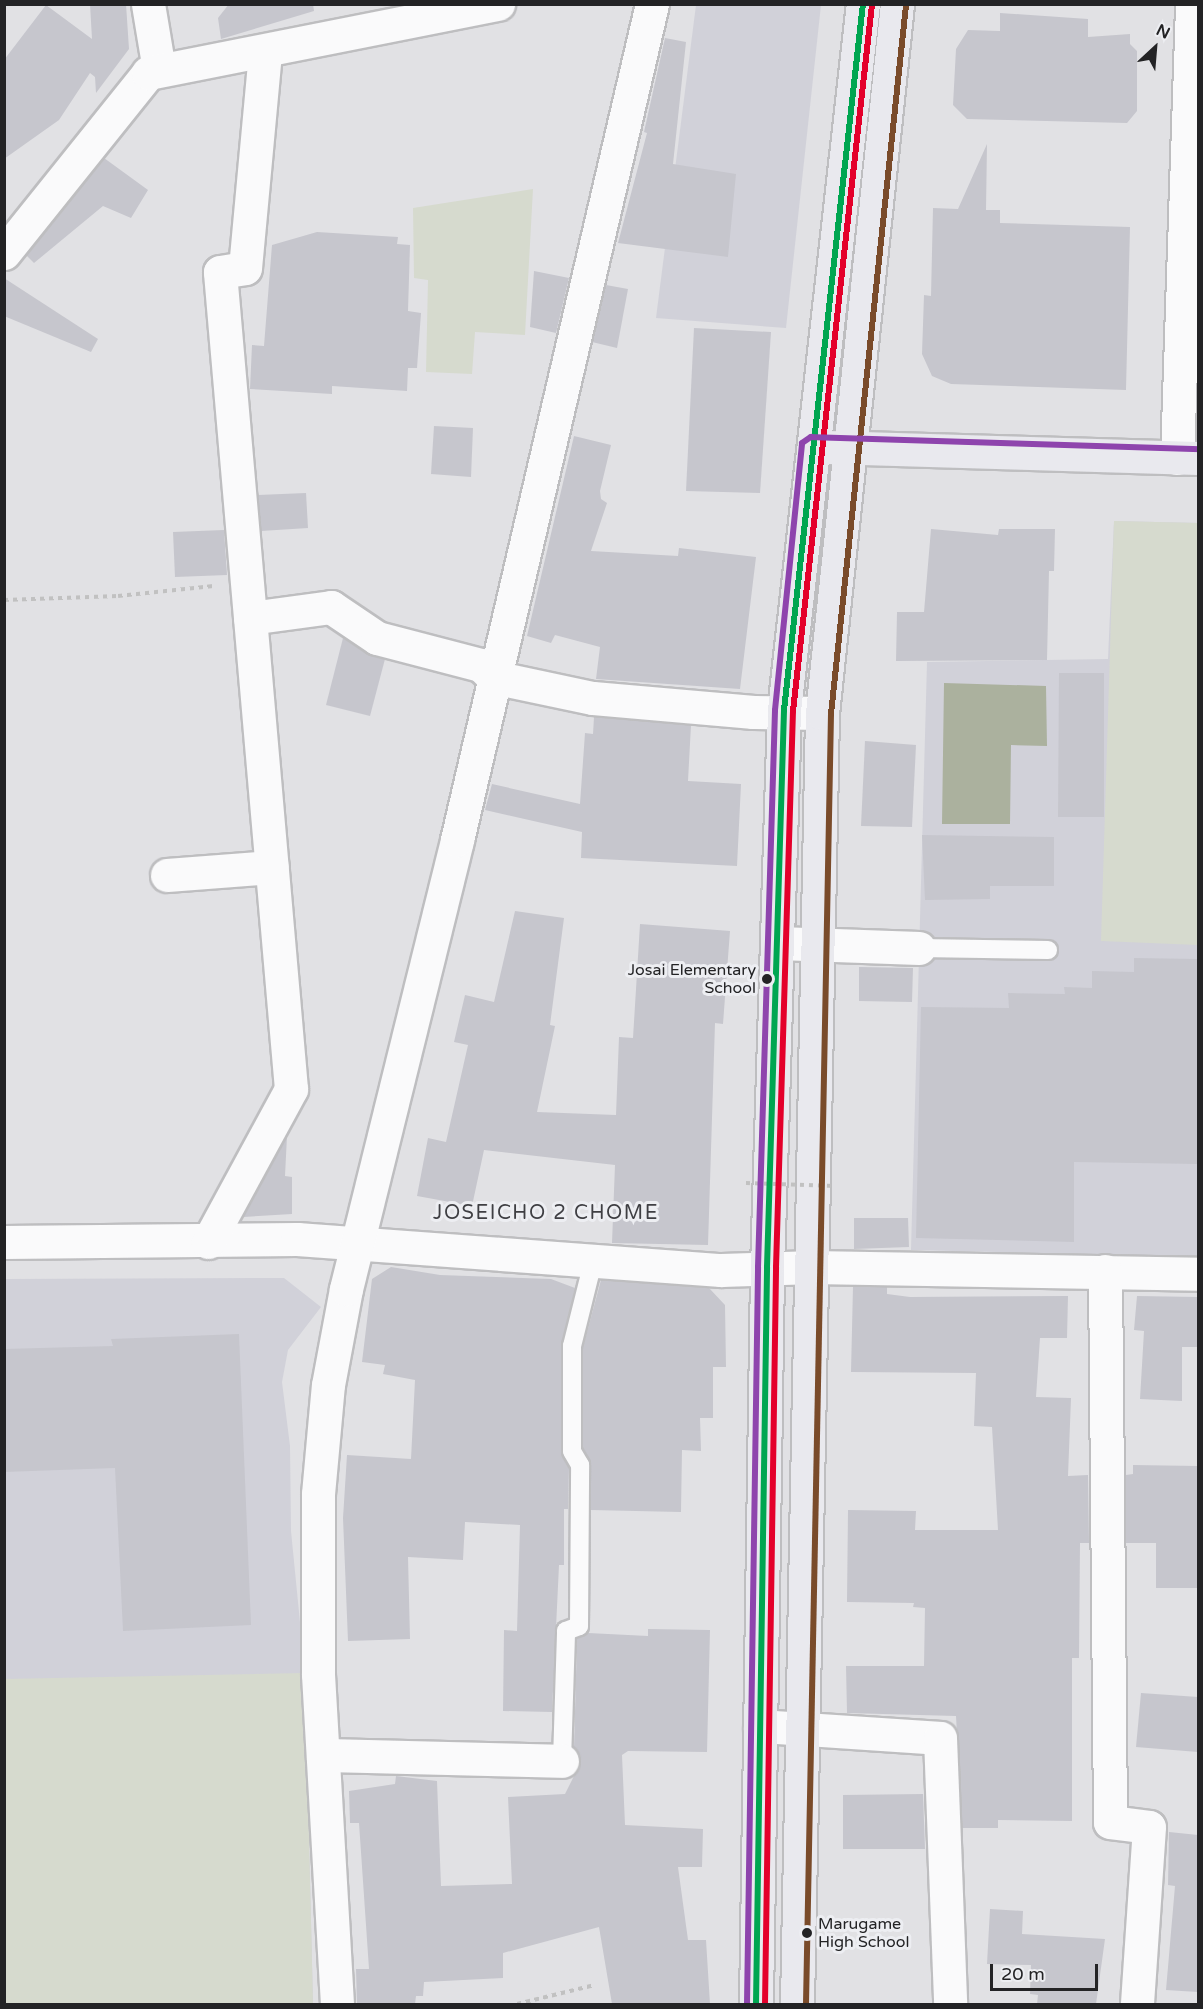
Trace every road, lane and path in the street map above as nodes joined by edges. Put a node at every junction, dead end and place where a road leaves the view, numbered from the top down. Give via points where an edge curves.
1 (148, 4) edge
2 (498, 4) edge
3 (652, 4) edge
4 (862, 4) edge
5 (897, 4) edge
6 (1192, 4) edge
7 (265, 51) junction
8 (159, 70) junction
9 (4, 253) edge
10 (811, 446) junction
11 (849, 448) junction
12 (1188, 458) edge
13 (247, 583) junction
14 (4, 600) edge
15 (250, 618) junction
16 (493, 677) junction
17 (784, 710) junction
18 (822, 713) junction
19 (272, 867) junction
20 (167, 875) dead end
21 (778, 943) junction
22 (819, 944) junction
23 (919, 948) joint
24 (1048, 950) dead end
25 (746, 1183) dead end
26 (836, 1186) dead end
27 (4, 1242) edge
28 (208, 1242) junction
29 (358, 1246) junction
30 (593, 1262) junction
31 (767, 1267) junction
32 (814, 1267) junction
33 (1105, 1271) junction
34 (1198, 1274) edge
35 (760, 1726) junction
36 (803, 1728) junction
37 (323, 1755) junction
38 (562, 1761) joint
39 (595, 1985) dead end
40 (337, 2004) edge
41 (517, 2004) edge
42 (756, 2004) edge
43 (796, 2004) edge
44 (950, 2004) edge
45 (1137, 2004) edge

1 - 8 street
2 - 7 street
3 - 16 street
4 - 10 main road
5 - 11 main road
6 - 12 street
7 - 8 street
7 - 13 street via 245,268 220,272
8 - 9 street via 148,73
10 - 11 main road
10 - 17 main road
11 - 12 main road
11 - 18 main road
13 - 14 path via 118,596
13 - 15 street
15 - 16 street via 330,607 377,638 481,665
15 - 19 street
16 - 17 street via 593,698 753,712
16 - 29 street
17 - 18 street
17 - 21 main road
18 - 22 main road
19 - 20 street
19 - 28 street via 291,1089
21 - 22 street
21 - 31 main road
22 - 23 street
22 - 32 main road
23 - 24 lane
25 - 26 path, bridge
27 - 28 street
28 - 29 street via 297,1239
29 - 30 street
29 - 37 street via 328,1385 318,1494
30 - 31 street via 721,1270
30 - 38 lane via 572,1346 572,1451 580,1465 579,1626 566,1631
31 - 32 street
31 - 35 main road
32 - 33 street
32 - 36 main road
33 - 34 street
33 - 45 street via 1110,1822 1149,1827
35 - 36 street
35 - 42 main road
36 - 43 main road
36 - 44 street via 940,1738
37 - 38 street
37 - 40 street
39 - 41 path

